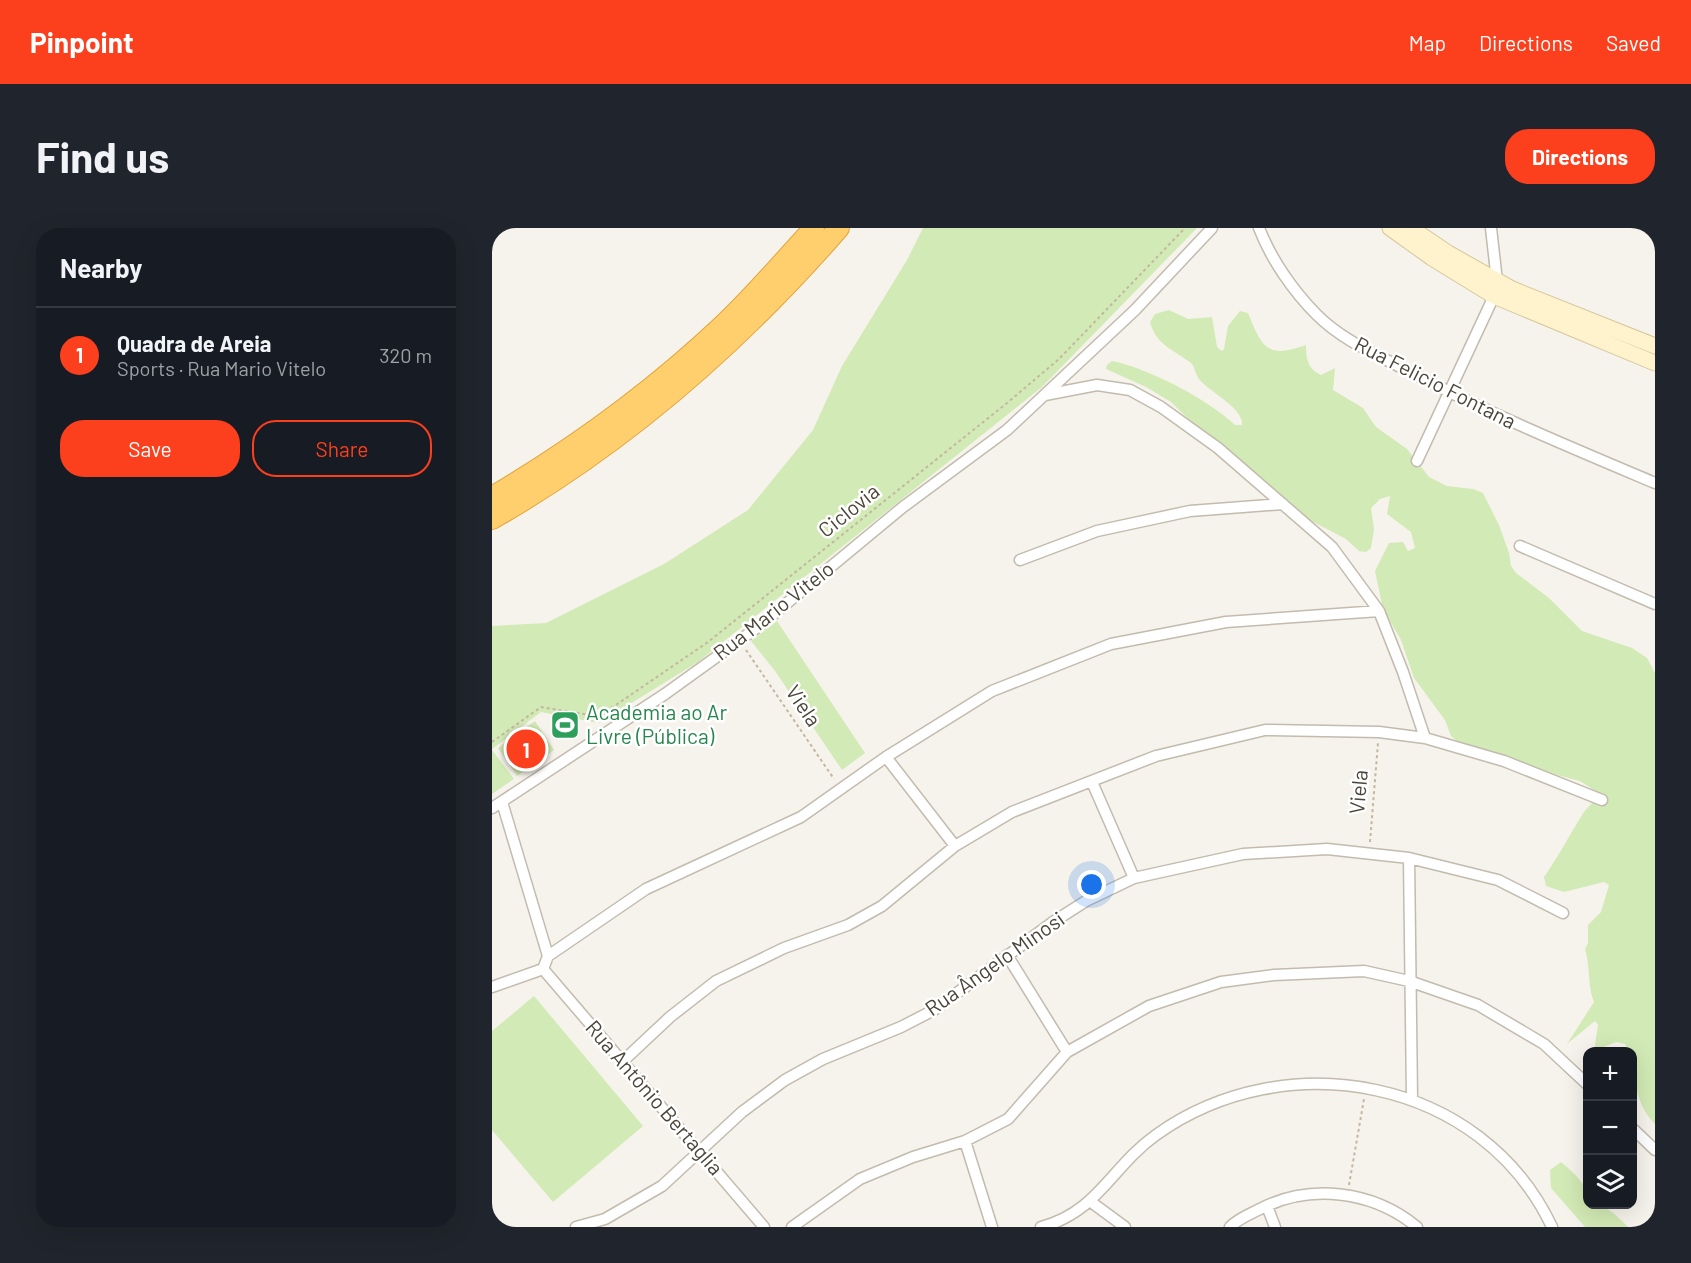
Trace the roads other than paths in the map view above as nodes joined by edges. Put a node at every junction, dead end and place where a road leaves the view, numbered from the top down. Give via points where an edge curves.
1 (814, 228) edge
2 (839, 228) edge
3 (1212, 228) edge
4 (1259, 228) edge
5 (1390, 228) edge
6 (1411, 228) edge
7 (1491, 228) edge
8 (1496, 288) junction
9 (1655, 346) edge
10 (1655, 363) edge
11 (1450, 393) junction
12 (1043, 396) junction
13 (1417, 461) dead end
14 (1655, 483) edge
15 (492, 497) edge
16 (1283, 504) junction
17 (492, 519) edge
18 (1520, 546) dead end
19 (1020, 560) dead end
20 (1655, 604) edge
21 (1379, 611) junction
22 (1425, 738) junction
23 (886, 757) junction
24 (1092, 782) junction
25 (1602, 800) dead end
26 (497, 805) edge
27 (956, 846) junction
28 (1408, 858) junction
29 (1134, 878) junction
30 (1563, 913) dead end
31 (1007, 955) junction
32 (548, 956) junction
33 (543, 969) junction
34 (1409, 981) junction
35 (492, 987) edge
36 (1067, 1052) junction
37 (622, 1062) junction
38 (1583, 1081) edge
39 (1412, 1099) junction
40 (1637, 1133) edge
41 (965, 1141) junction
42 (698, 1150) junction
43 (1655, 1150) edge
44 (1091, 1202) junction
45 (1267, 1206) junction
46 (576, 1227) edge
47 (764, 1227) edge
48 (792, 1227) edge
49 (992, 1227) edge
50 (1041, 1227) edge
51 (1125, 1227) edge
52 (1230, 1227) edge
53 (1275, 1227) edge
54 (1417, 1227) edge
55 (1552, 1227) edge

1 - 15 highway via 724,324 677,364 593,432
2 - 17 highway via 744,330 690,380 555,481
3 - 12 street, Rua Mario Vitelo via 1135,310
4 - 11 street, Rua Felicio Fontana via 1266,245 1317,315 1348,340
5 - 8 main road via 1432,258
6 - 8 main road
7 - 8 street
8 - 9 main road
8 - 10 main road
8 - 11 street
11 - 13 street
11 - 14 street, Rua Felicio Fontana
12 - 16 street via 1097,386 1130,390 1218,448
12 - 26 street, Rua Mario Vitelo via 1007,430 903,507 740,640
16 - 19 street via 1190,512 1109,529
16 - 21 street via 1332,547
18 - 20 street
21 - 22 street
21 - 23 street via 1226,621 1111,644 992,691
22 - 24 street via 1379,732 1264,730 1156,756
22 - 25 street via 1504,761
23 - 27 street
23 - 32 street via 801,817 646,889
24 - 27 street via 1012,812
24 - 29 street
26 - 32 street
27 - 37 street via 882,906 848,925 784,948 716,981
28 - 29 street, Rua Ângelo Minosi via 1327,849 1243,854
28 - 30 street, Rua Ângelo Minosi via 1498,880
28 - 34 street
29 - 31 street, Rua Ângelo Minosi via 1086,902
31 - 36 street
31 - 42 street, Rua Ângelo Minosi via 934,1010 785,1080
32 - 33 street
33 - 35 street
33 - 37 street, Rua Antônio Bertaglia
34 - 36 street via 1364,971 1221,982 1149,1006
34 - 38 street via 1479,1005 1544,1044
34 - 39 street
36 - 41 street via 1008,1119
37 - 42 street, Rua Antônio Bertaglia
39 - 44 street via 1320,1083 1283,1085 1207,1105 1156,1136 1118,1169
39 - 55 street via 1460,1121 1503,1157 1540,1202
40 - 43 street
41 - 48 street via 860,1179
41 - 49 street
42 - 46 street, Rua Ângelo Minosi via 662,1186 605,1219
42 - 47 street, Rua Antônio Bertaglia
44 - 50 street
44 - 51 street
45 - 52 street
45 - 53 street
45 - 54 street via 1286,1197 1315,1192 1347,1196 1402,1214

